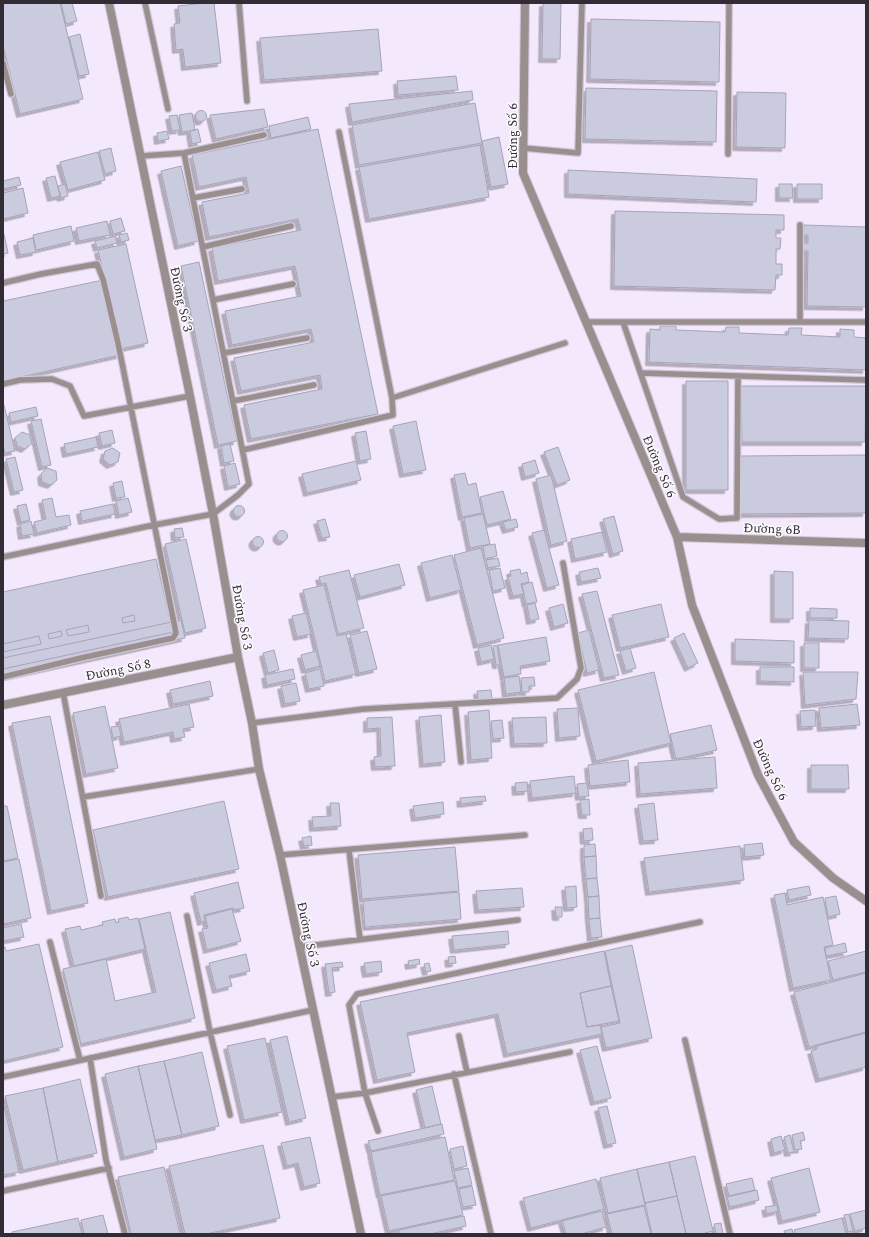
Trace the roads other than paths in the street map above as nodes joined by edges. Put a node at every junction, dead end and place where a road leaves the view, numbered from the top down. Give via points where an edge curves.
1 (109, 3) edge
2 (145, 3) edge
3 (239, 3) edge
4 (525, 3) edge
5 (582, 3) edge
6 (729, 3) edge
7 (3, 63) edge
8 (11, 94) dead end
9 (247, 102) dead end
10 (168, 109) dead end
11 (339, 132) dead end
12 (264, 135) dead end
13 (523, 148) junction
14 (184, 153) junction
15 (728, 154) dead end
16 (141, 156) junction
17 (242, 189) dead end
18 (193, 198) junction
19 (800, 225) dead end
20 (291, 226) dead end
21 (203, 247) junction
22 (3, 283) edge
23 (294, 284) dead end
24 (213, 300) junction
25 (586, 322) junction
26 (624, 322) junction
27 (800, 322) junction
28 (866, 322) edge
29 (307, 338) dead end
30 (565, 343) dead end
31 (224, 353) junction
32 (641, 373) junction
33 (738, 376) junction
34 (866, 380) edge
35 (3, 384) edge
36 (314, 385) dead end
37 (190, 396) junction
38 (392, 398) junction
39 (233, 401) junction
40 (131, 406) junction
41 (243, 450) junction
42 (213, 514) junction
43 (154, 525) junction
44 (677, 536) junction
45 (866, 543) edge
46 (3, 557) edge
47 (563, 562) dead end
48 (238, 657) junction
49 (3, 677) edge
50 (63, 692) junction
51 (454, 704) junction
52 (3, 705) edge
53 (252, 724) junction
54 (461, 762) dead end
55 (259, 769) junction
56 (83, 797) junction
57 (525, 835) dead end
58 (349, 850) junction
59 (280, 855) junction
60 (101, 896) dead end
61 (866, 901) edge
62 (187, 916) dead end
63 (518, 920) dead end
64 (700, 922) dead end
65 (360, 939) junction
66 (50, 942) dead end
67 (300, 947) junction
68 (313, 1010) junction
69 (210, 1032) junction
70 (459, 1036) dead end
71 (686, 1040) dead end
72 (570, 1052) dead end
73 (90, 1058) junction
74 (80, 1060) junction
75 (467, 1072) junction
76 (454, 1074) junction
77 (3, 1077) edge
78 (365, 1093) junction
79 (332, 1097) junction
80 (230, 1114) dead end
81 (378, 1131) dead end
82 (109, 1168) junction
83 (3, 1191) edge
84 (125, 1234) edge
85 (361, 1234) edge
86 (491, 1234) edge
87 (730, 1234) edge

1 - 16 street, Đường Số 3
2 - 10 lane
3 - 9 lane
4 - 13 street, Đường Số 6
5 - 13 lane via 578,153
6 - 15 lane
7 - 8 lane
11 - 38 lane
12 - 14 lane
13 - 25 street, Đường Số 6 via 523,173
14 - 16 lane
14 - 18 lane
16 - 37 street, Đường Số 3
17 - 18 lane
18 - 21 lane
19 - 27 lane
20 - 21 lane
21 - 24 lane
22 - 40 lane via 97,264 103,278
23 - 24 lane
24 - 31 lane
25 - 26 lane
25 - 44 street, Đường Số 6
26 - 27 lane
26 - 32 lane
27 - 28 lane
29 - 31 lane
30 - 38 lane
31 - 39 lane
32 - 33 lane
32 - 33 lane via 683,497 719,519 737,518
33 - 34 lane
35 - 40 lane via 20,380 52,379 70,386 84,416
36 - 39 lane
37 - 40 lane
37 - 42 street, Đường Số 3
38 - 41 lane via 393,415
39 - 41 lane
40 - 43 lane
41 - 42 lane via 249,484 238,496
42 - 43 lane
42 - 48 street, Đường Số 3
43 - 46 lane
43 - 49 lane via 176,629 173,638
44 - 45 street, Đường 6B
44 - 61 street, Đường Số 6 via 692,605 758,775 794,842 833,878
47 - 51 lane via 581,668 577,679 556,698
48 - 50 street, Đường Số 8
48 - 53 street, Đường Số 3
50 - 52 street, Đường Số 8
50 - 56 lane
51 - 53 lane via 364,709
51 - 54 lane
53 - 55 street, Đường Số 3
55 - 56 lane
55 - 59 street, Đường Số 3
56 - 60 lane
57 - 58 lane
58 - 59 lane
58 - 65 lane
59 - 67 street, Đường Số 3
62 - 69 lane
63 - 65 lane
64 - 78 lane via 357,994 349,1005
65 - 67 lane
66 - 74 lane
67 - 68 street, Đường Số 3
68 - 69 lane
68 - 79 street, Đường Số 3
69 - 73 lane
69 - 80 lane
70 - 75 lane
71 - 87 lane
72 - 75 lane
73 - 74 lane
73 - 82 lane
74 - 77 lane
75 - 76 lane
76 - 78 lane
76 - 86 lane
78 - 79 lane
78 - 81 lane
79 - 85 street, Đường Số 3
82 - 83 lane
82 - 84 lane

